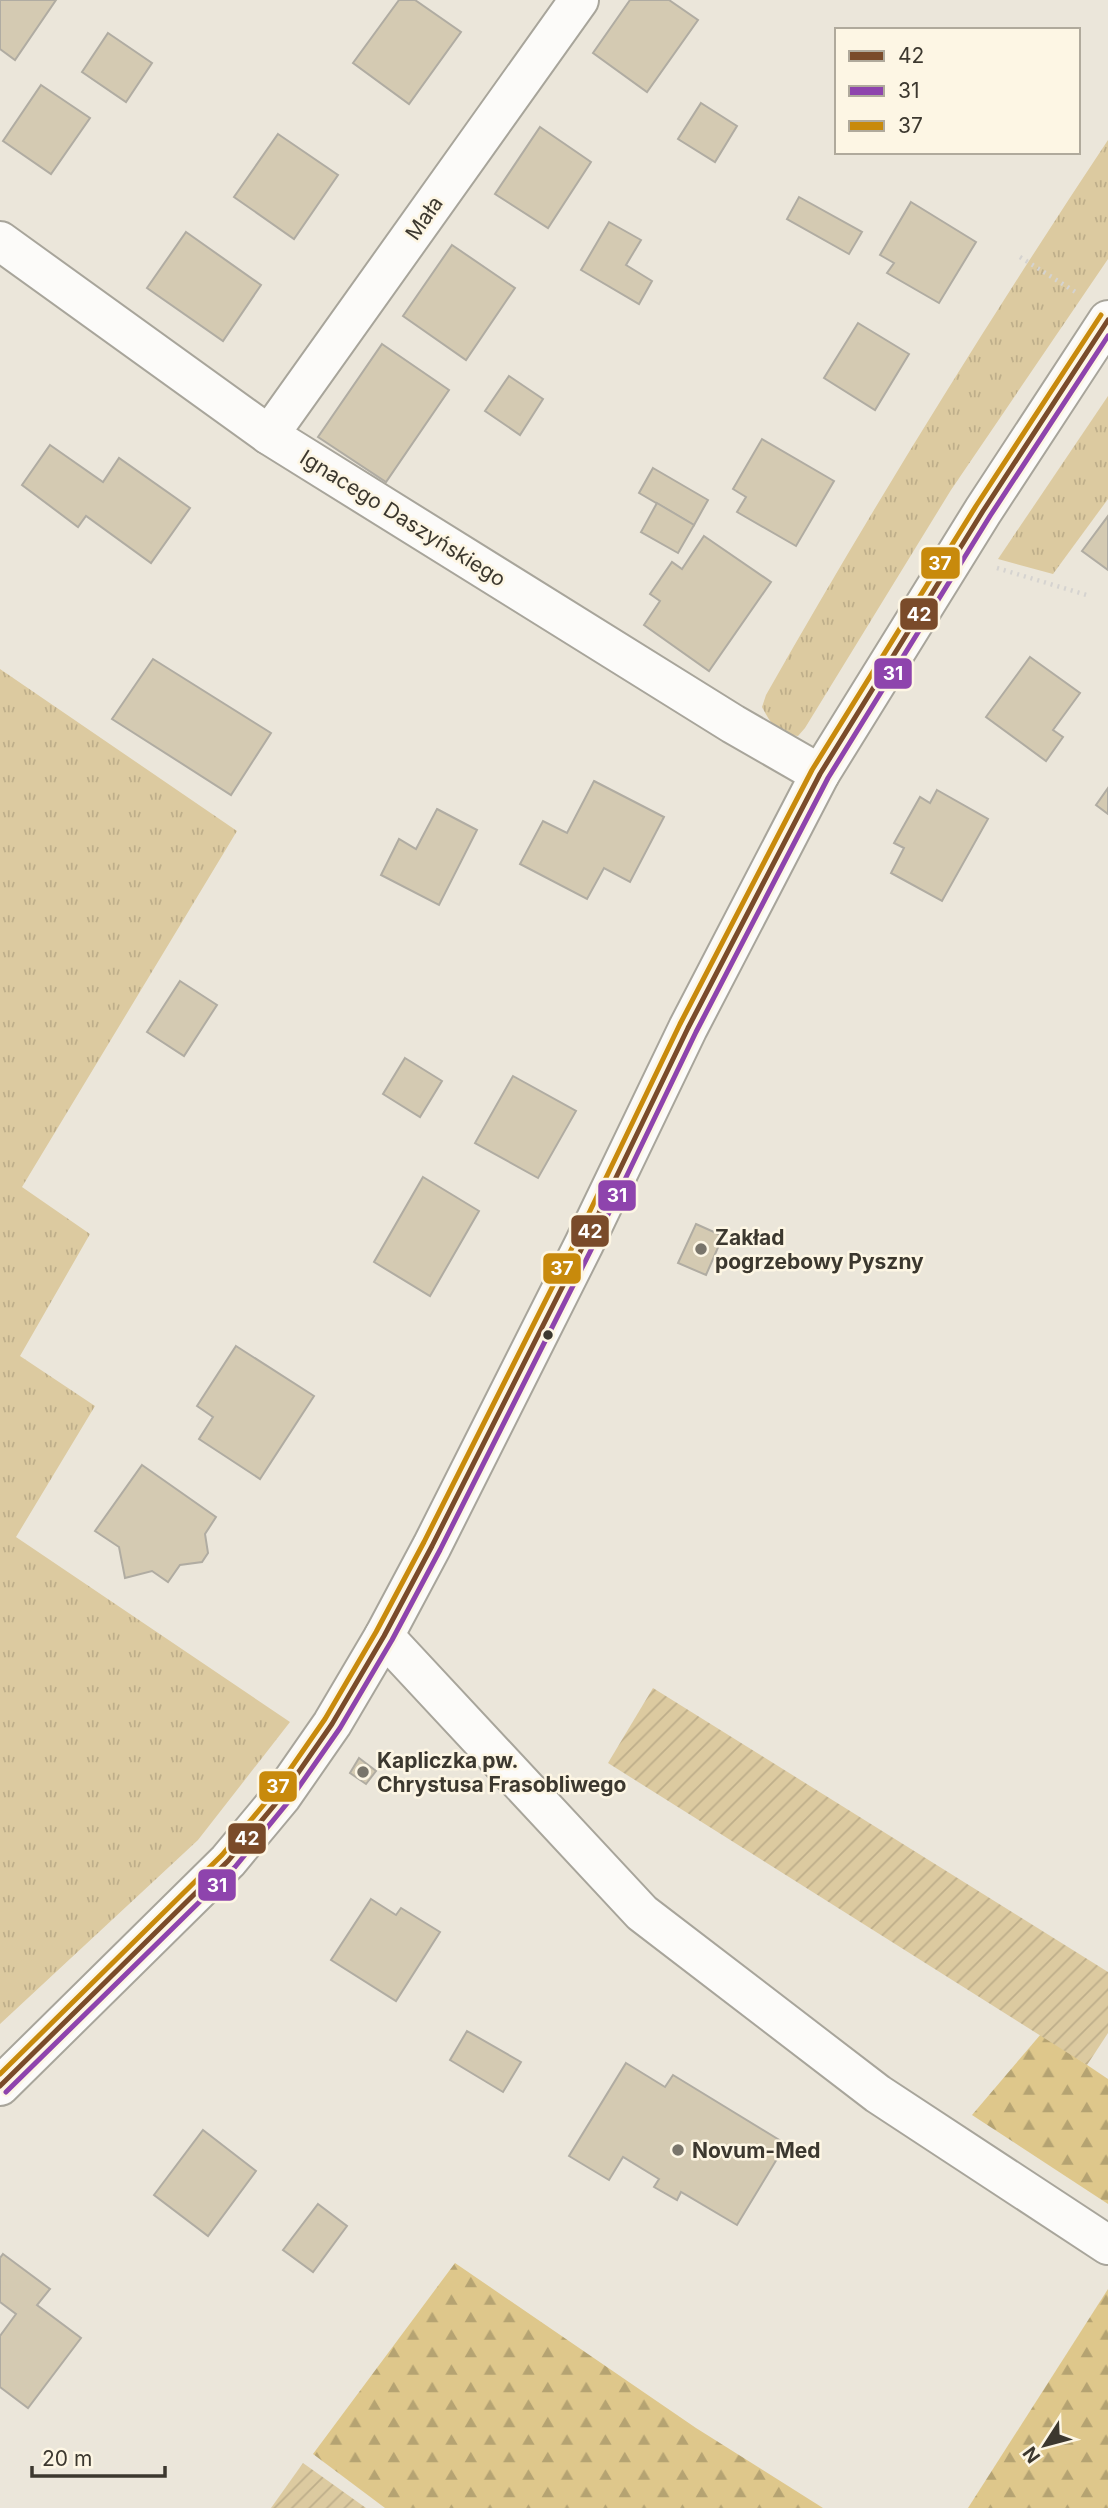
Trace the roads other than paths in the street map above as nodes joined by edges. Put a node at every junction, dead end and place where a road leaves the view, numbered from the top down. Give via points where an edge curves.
1 (579, 0) edge
2 (0, 241) edge
3 (1097, 310) edge
4 (270, 435) junction
5 (820, 774) junction
6 (384, 1636) junction
7 (0, 2086) edge
8 (1108, 2245) edge

1 - 4 street, Mała
2 - 4 street, Ignacego Daszyńskiego
3 - 5 street via 983,511
4 - 5 street, Ignacego Daszyńskiego
5 - 6 street
6 - 7 street via 332,1724 282,1796 228,1861
6 - 8 street via 642,1913 878,2094

